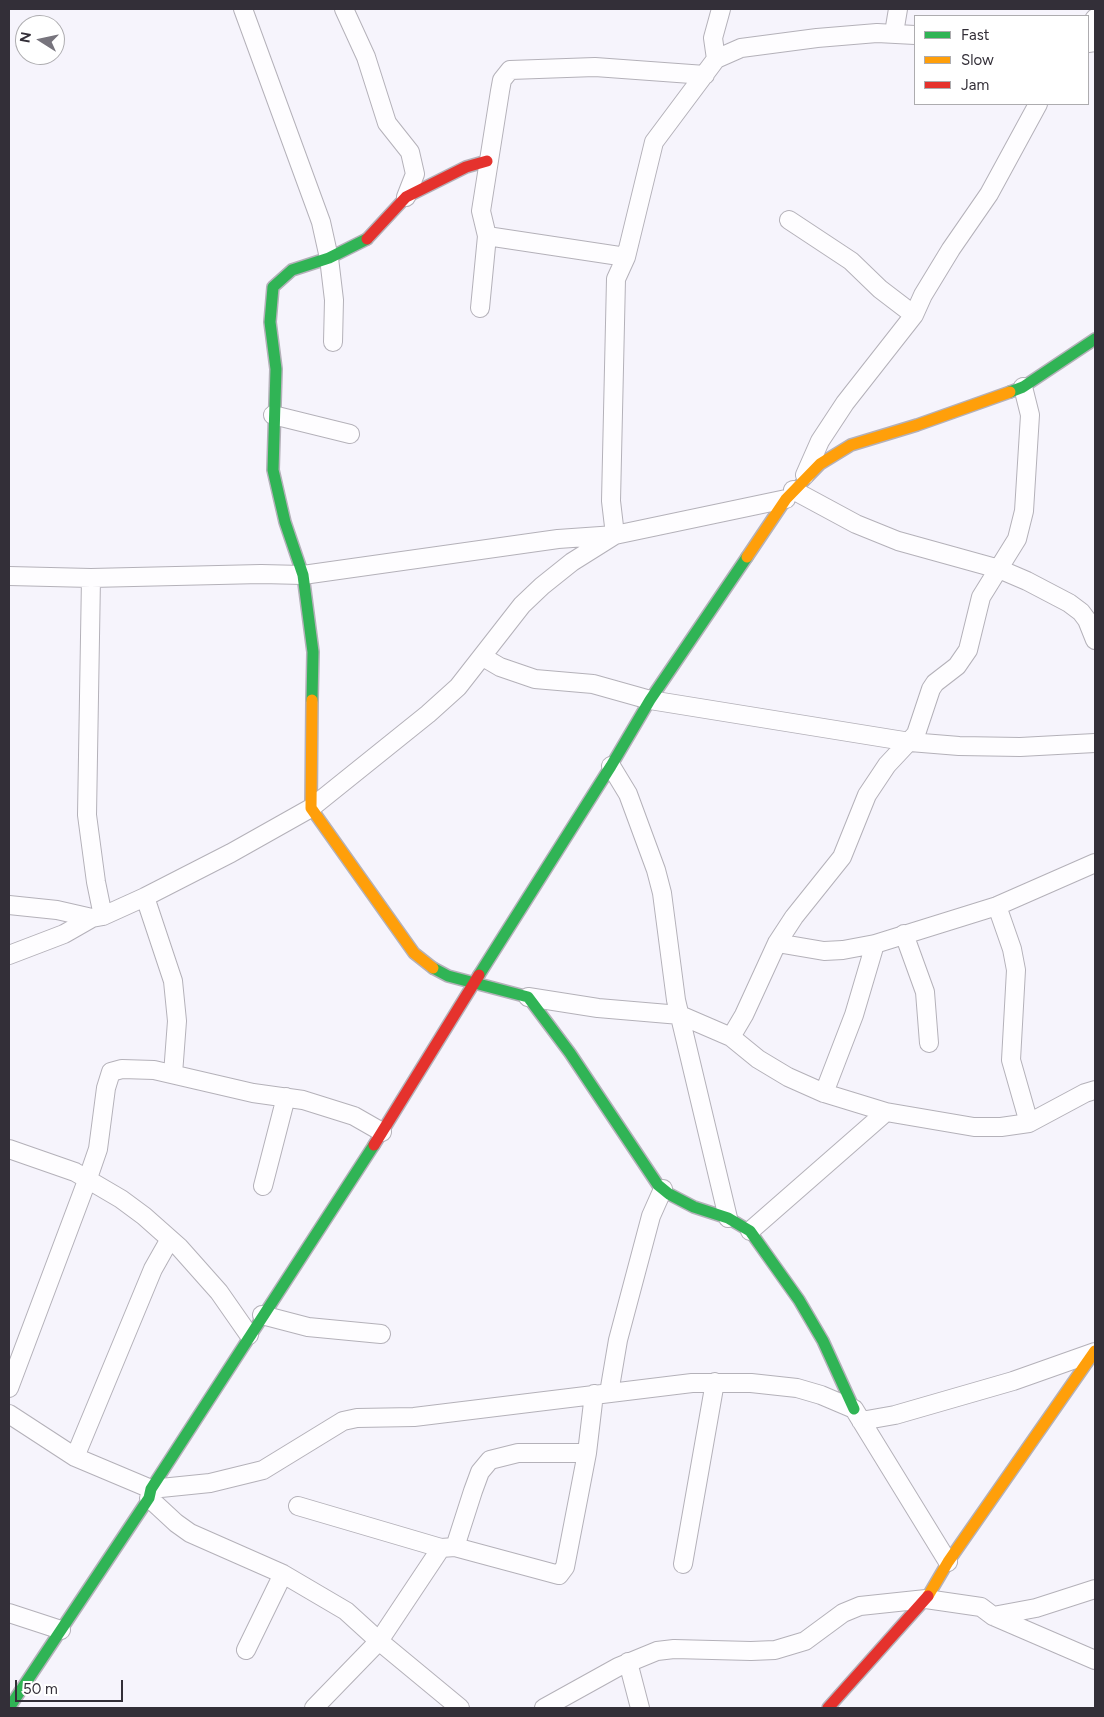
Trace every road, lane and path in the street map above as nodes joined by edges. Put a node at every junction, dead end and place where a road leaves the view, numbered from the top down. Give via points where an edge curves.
1 (243, 9) edge
2 (344, 9) edge
3 (721, 9) edge
4 (898, 9) edge
5 (894, 33) junction
6 (914, 35) edge
7 (716, 59) junction
8 (705, 75) junction
9 (1037, 105) edge
10 (487, 161) junction
11 (406, 197) junction
12 (789, 220) dead end
13 (487, 236) junction
14 (626, 257) junction
15 (329, 258) junction
16 (480, 308) dead end
17 (914, 315) junction
18 (1095, 339) edge
19 (333, 342) dead end
20 (1023, 387) junction
21 (273, 416) junction
22 (350, 434) dead end
23 (794, 490) junction
24 (615, 535) junction
25 (999, 569) junction
26 (303, 575) junction
27 (9, 576) edge
28 (92, 578) junction
29 (1095, 640) edge
30 (483, 657) junction
31 (650, 700) junction
32 (910, 742) junction
33 (1095, 743) edge
34 (611, 766) junction
35 (311, 808) junction
36 (1095, 863) edge
37 (145, 897) junction
38 (9, 904) edge
39 (997, 906) junction
40 (98, 917) junction
41 (904, 934) junction
42 (776, 943) junction
43 (875, 944) junction
44 (9, 955) edge
45 (473, 984) junction
46 (528, 997) junction
47 (680, 1014) junction
48 (731, 1037) junction
49 (929, 1043) dead end
50 (173, 1074) junction
51 (1095, 1090) edge
52 (824, 1093) junction
53 (286, 1097) junction
54 (886, 1112) junction
55 (1029, 1123) junction
56 (382, 1132) junction
57 (9, 1149) edge
58 (88, 1178) junction
59 (263, 1186) dead end
60 (663, 1189) junction
61 (728, 1218) junction
62 (750, 1231) junction
63 (170, 1239) junction
64 (262, 1315) junction
65 (381, 1334) dead end
66 (249, 1335) junction
67 (1095, 1352) edge
68 (715, 1382) junction
69 (9, 1388) edge
70 (602, 1394) junction
71 (9, 1414) edge
72 (857, 1415) junction
73 (587, 1453) junction
74 (75, 1457) junction
75 (150, 1494) junction
76 (298, 1506) dead end
77 (448, 1548) junction
78 (948, 1562) junction
79 (683, 1564) dead end
80 (283, 1574) junction
81 (1095, 1588) edge
82 (926, 1599) junction
83 (9, 1613) edge
84 (993, 1616) junction
85 (61, 1630) junction
86 (379, 1641) junction
87 (246, 1650) dead end
88 (1095, 1660) edge
89 (628, 1662) junction
90 (9, 1708) edge
91 (314, 1708) edge
92 (460, 1708) edge
93 (544, 1708) edge
94 (640, 1708) edge
95 (828, 1708) edge

1 - 15 street via 320,222
2 - 11 street via 366,57 387,123 410,152 416,174
3 - 7 street via 713,38
4 - 5 street
5 - 6 street
5 - 7 street via 858,34 741,48
7 - 8 street
8 - 10 street via 595,67 510,70 502,80
8 - 14 street via 654,142
9 - 17 street via 989,194 951,249
10 - 11 street via 466,167
10 - 13 street via 480,212
11 - 15 street via 367,239
12 - 17 street via 851,261
13 - 14 street
13 - 16 street
14 - 24 street via 616,279 612,501
15 - 19 street via 334,300
15 - 21 street via 292,270 273,286 270,322 276,369
17 - 23 street via 845,403
18 - 20 street
20 - 23 street via 851,445 820,464
20 - 25 street via 1030,415 1024,511 1017,539
21 - 22 street
21 - 26 street via 273,470
23 - 24 street
23 - 25 street via 856,524 898,541
23 - 31 street
24 - 26 street via 558,539
24 - 30 street via 542,586 522,605
25 - 29 street via 1069,603 1087,620
25 - 32 street via 981,597 964,659 935,683
26 - 28 street
26 - 35 street via 313,652
27 - 28 street
28 - 40 street via 87,815
30 - 31 street via 500,667 535,679 593,684
30 - 35 street via 458,687 428,714
31 - 32 street
31 - 34 street
32 - 33 street via 1020,748
32 - 42 street via 887,765 868,795 842,857
34 - 45 street
34 - 47 street via 628,794 656,870
35 - 37 street via 210,865
35 - 45 street via 414,953 428,966
36 - 39 street
37 - 40 street
37 - 50 street via 173,981 177,1021
38 - 40 street
39 - 41 street
39 - 55 street via 1016,970 1011,1060
40 - 44 street
41 - 43 street
41 - 49 street via 925,992
42 - 43 street via 824,951
42 - 48 street
43 - 52 street via 854,1015
45 - 46 street
45 - 56 street
46 - 47 street via 598,1008
46 - 60 street
47 - 48 street
47 - 61 street
48 - 52 street via 758,1059
50 - 53 street via 253,1093
50 - 58 street via 132,1069 111,1072 98,1148
51 - 55 street
52 - 54 street
53 - 56 street via 330,1107
53 - 59 street
54 - 55 street via 974,1127
54 - 62 street
56 - 64 street
57 - 58 street
58 - 63 street via 121,1199
58 - 69 street
60 - 61 street via 694,1207
60 - 70 street via 651,1216
61 - 62 street
62 - 72 street via 799,1300 823,1341
63 - 66 street via 219,1292
63 - 74 street via 153,1269
64 - 65 street via 308,1327
64 - 66 street
66 - 75 street
67 - 72 street via 996,1386 895,1415
67 - 78 street
68 - 70 street
68 - 72 street via 797,1388 821,1395
68 - 79 street
70 - 73 street
70 - 75 street via 414,1418 343,1421 263,1470
71 - 74 street
72 - 78 street
73 - 77 street via 518,1453 490,1460 480,1472
73 - 77 street via 562,1573
74 - 75 street
75 - 80 street via 176,1523 190,1533
75 - 85 street
76 - 77 street
77 - 86 street
78 - 82 street
80 - 86 street via 346,1611
80 - 87 street
81 - 84 street via 1036,1608
82 - 84 street via 981,1607
82 - 89 street via 860,1606 843,1613 805,1641 775,1650 674,1648
82 - 95 street
83 - 85 street
84 - 88 street
85 - 90 street
86 - 91 street
86 - 92 street
89 - 93 street
89 - 94 street

